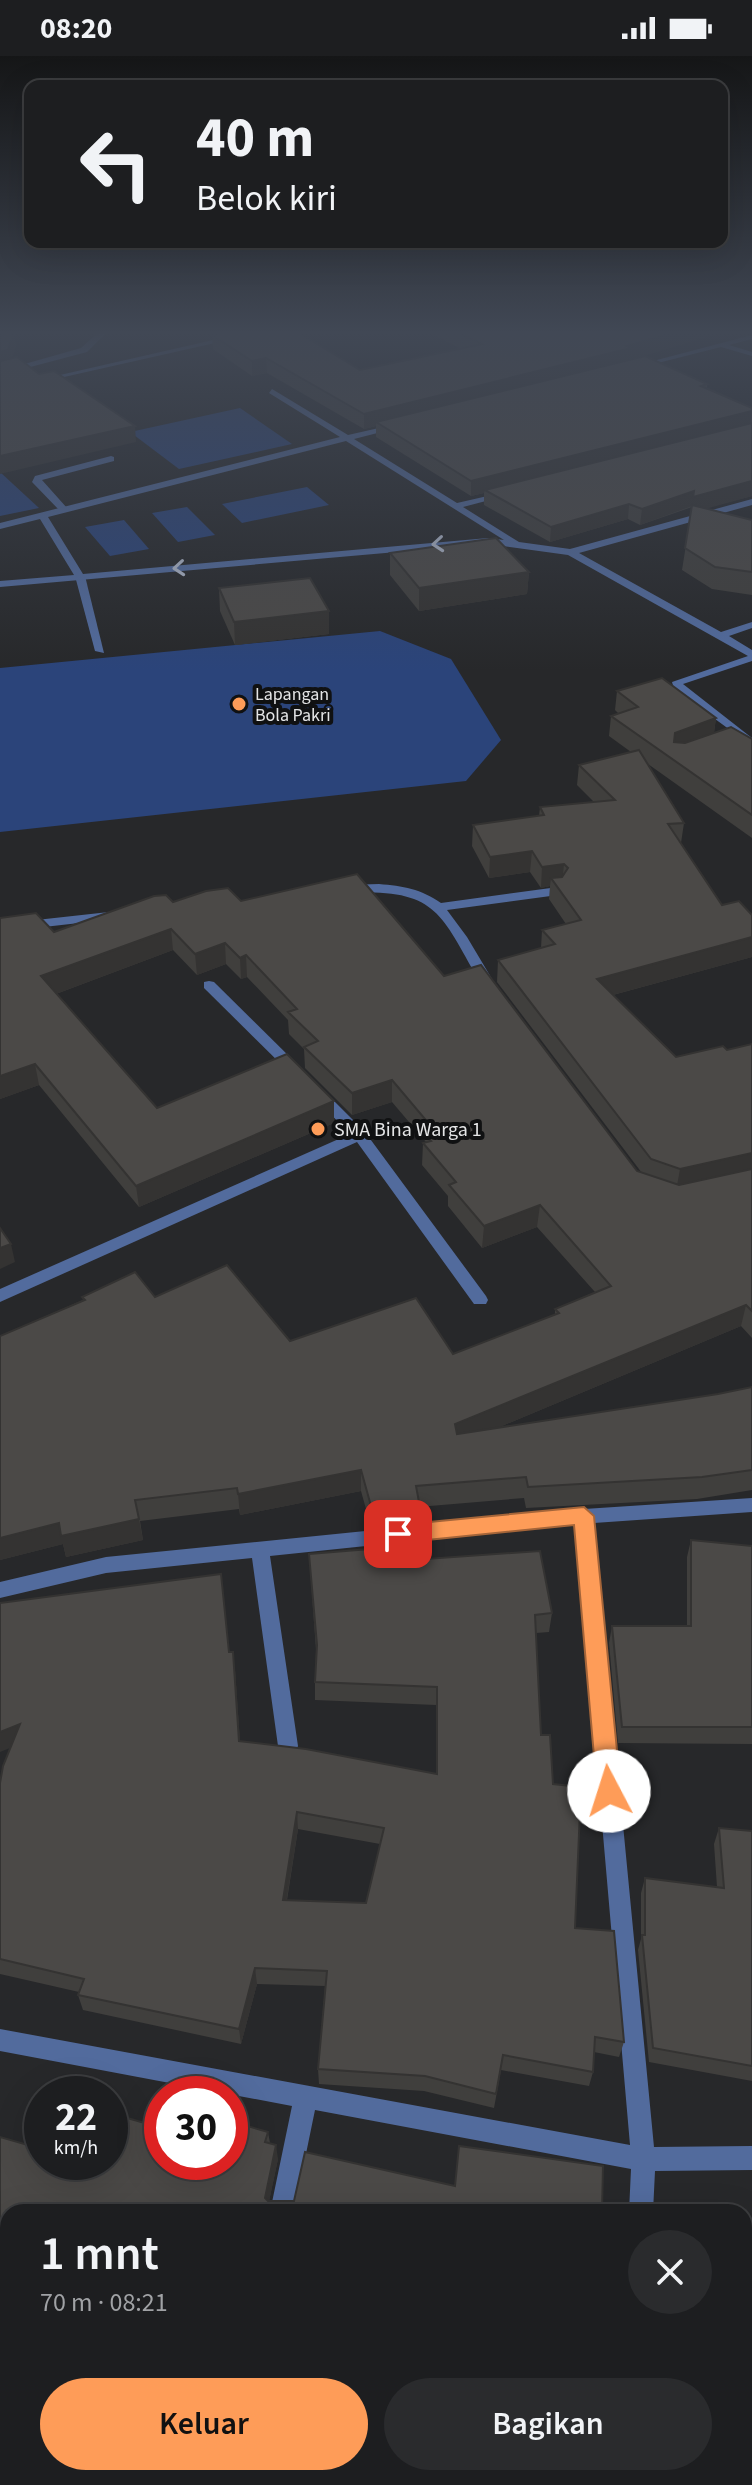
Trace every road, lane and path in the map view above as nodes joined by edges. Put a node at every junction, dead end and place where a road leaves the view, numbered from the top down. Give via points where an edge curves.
1 (324, 443) edge
2 (354, 443) edge
3 (111, 459) dead end
4 (521, 490) edge
5 (752, 502) edge
6 (459, 505) junction
7 (726, 509) junction
8 (64, 510) junction
9 (42, 515) junction
10 (739, 516) edge
11 (0, 526) edge
12 (516, 544) junction
13 (570, 552) junction
14 (80, 576) junction
15 (0, 584) edge
16 (752, 625) edge
17 (720, 636) junction
18 (100, 651) dead end
19 (752, 656) edge
20 (741, 739) edge
21 (337, 890) edge
22 (558, 891) edge
23 (441, 907) junction
24 (138, 912) edge
25 (0, 928) edge
26 (209, 985) dead end
27 (498, 998) edge
28 (360, 1135) junction
29 (0, 1296) edge
30 (480, 1300) dead end
31 (752, 1505) edge
32 (584, 1516) junction
33 (260, 1548) junction
34 (0, 1590) edge
35 (288, 1746) edge
36 (0, 2040) edge
37 (306, 2097) junction
38 (752, 2158) edge
39 (643, 2159) junction
40 (284, 2204) edge
41 (641, 2204) edge

1 - 8 street
2 - 6 street
3 - 8 street via 38,478 36,482
4 - 6 street
5 - 7 street
6 - 12 street
7 - 10 street
7 - 13 street
8 - 9 street
9 - 11 street
9 - 14 street
12 - 13 street
12 -> 14 street via 462,542
13 - 17 street
14 - 15 street
14 - 18 street
16 - 17 street
17 - 19 street
19 - 20 street via 677,682
21 - 23 street via 383,885 410,889
22 - 23 street
23 - 27 street
24 - 25 street
26 - 28 street
28 - 29 street
28 - 30 street
31 - 32 street
32 - 33 street
32 - 39 street
33 - 34 street via 106,1565
33 - 35 street
36 - 37 street
37 - 39 street
37 - 40 street
38 - 39 street
39 - 41 street

